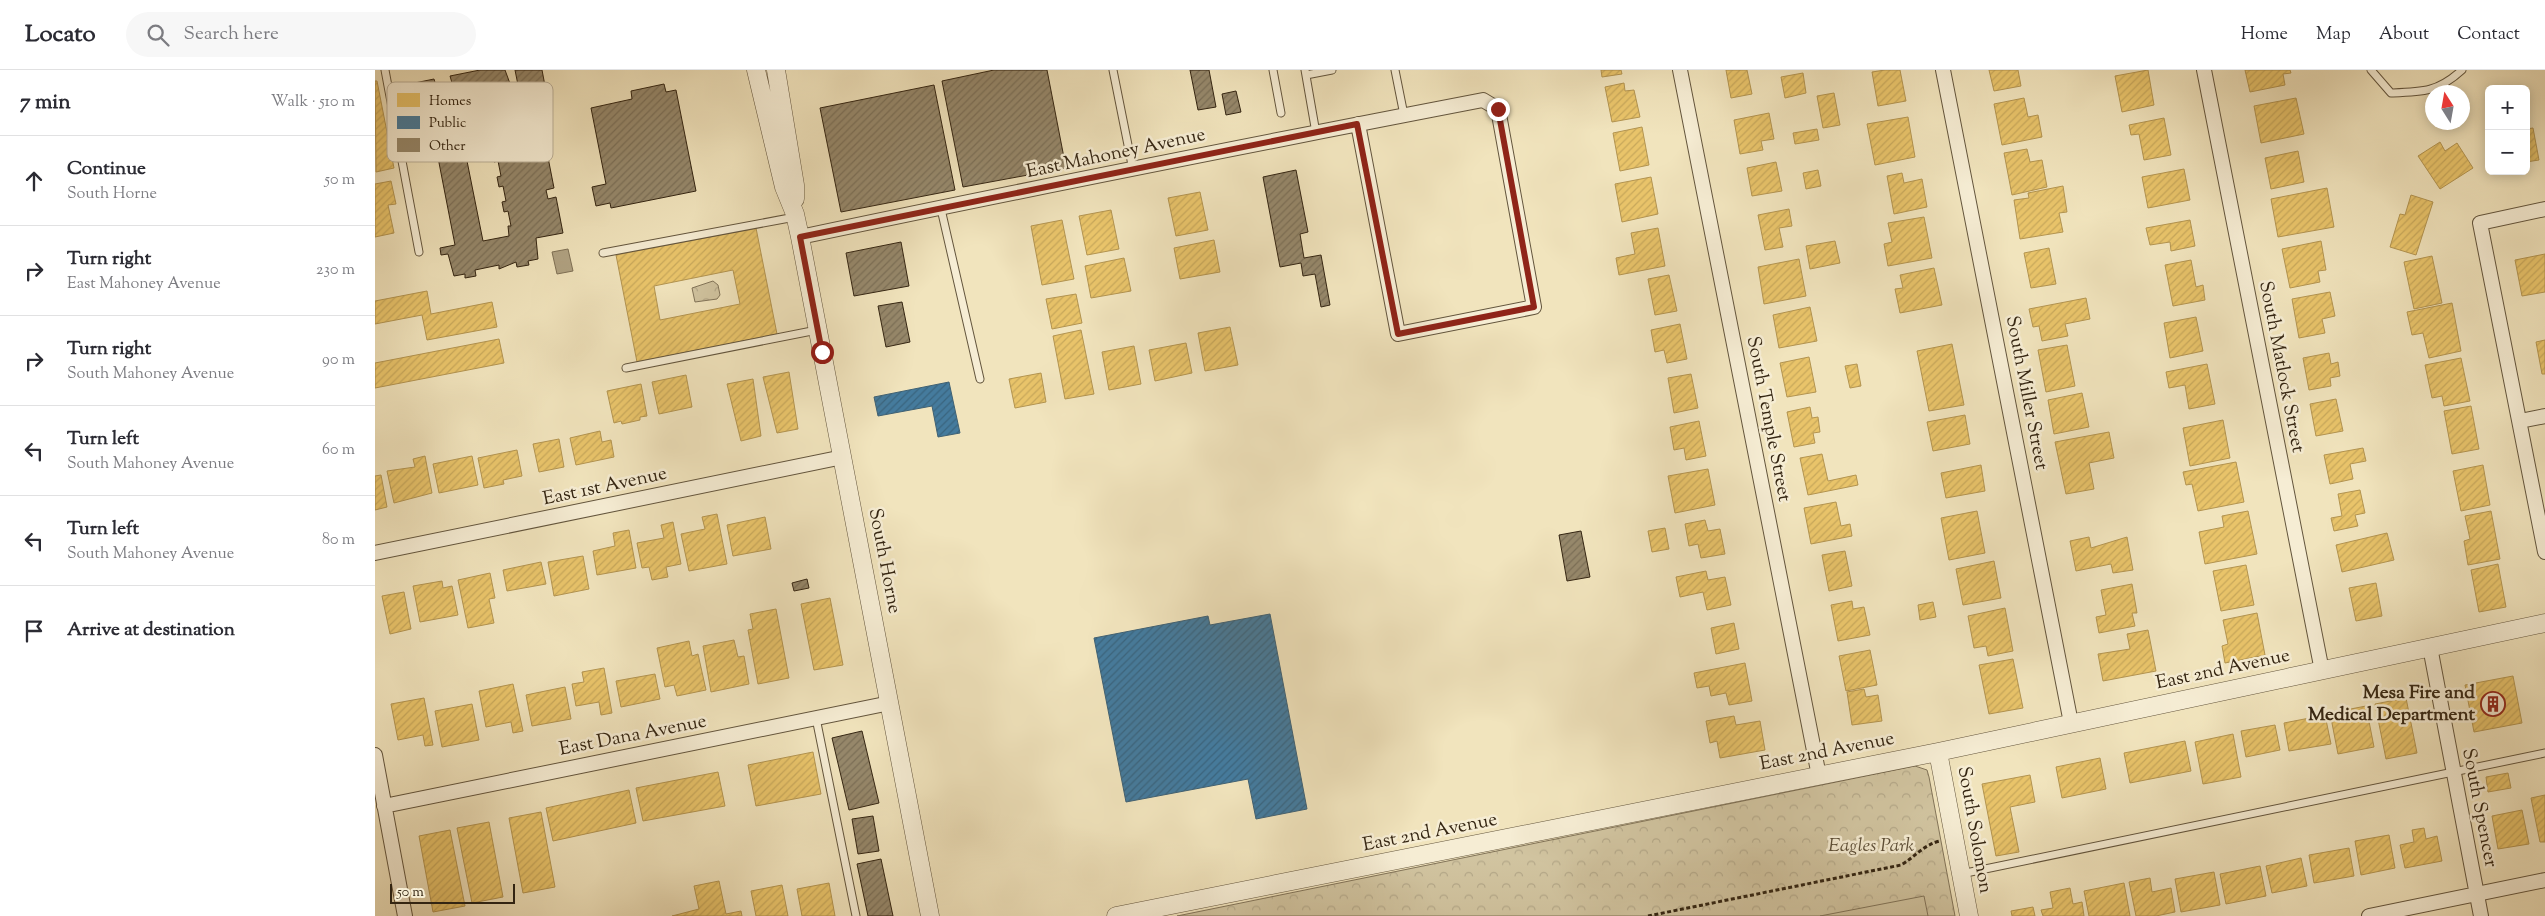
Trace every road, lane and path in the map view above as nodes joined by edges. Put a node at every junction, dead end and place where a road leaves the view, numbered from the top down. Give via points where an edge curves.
1 (756, 70) edge
2 (776, 70) edge
3 (1113, 70) edge
4 (1273, 70) edge
5 (1332, 70) edge
6 (1395, 70) edge
7 (1680, 70) edge
8 (1943, 70) edge
9 (2204, 70) edge
10 (2371, 70) edge
11 (2462, 70) edge
12 (1305, 72) edge
13 (1281, 113) dead end
14 (1404, 115) junction
15 (1357, 124) junction
16 (1316, 133) junction
17 (402, 162) edge
18 (1133, 170) junction
19 (941, 209) junction
20 (2545, 209) edge
21 (795, 216) junction
22 (800, 237) junction
23 (419, 252) dead end
24 (603, 253) dead end
25 (818, 330) junction
26 (626, 368) dead end
27 (981, 379) dead end
28 (2545, 416) edge
29 (2520, 421) junction
30 (843, 457) junction
31 (2545, 552) edge
32 (375, 553) edge
33 (2545, 623) edge
34 (2430, 647) junction
35 (2322, 671) junction
36 (890, 704) junction
37 (817, 718) junction
38 (2071, 723) junction
39 (1939, 752) junction
40 (2545, 753) edge
41 (375, 755) edge
42 (2453, 772) junction
43 (1819, 776) junction
44 (384, 806) junction
45 (1954, 838) junction
46 (1961, 874) junction
47 (2545, 880) edge
48 (2477, 894) junction
49 (405, 916) edge
50 (856, 916) edge
51 (930, 916) edge
52 (1116, 916) edge
53 (1648, 916) edge
54 (1969, 916) edge
55 (2369, 916) edge
56 (2481, 916) edge

1 - 21 street, South Horne via 784,187
2 - 21 street, South Horne via 795,185
3 - 18 lane
4 - 13 lane
5 - 12 lane
6 - 14 lane
7 - 43 street, South Temple Street
8 - 38 street, South Miller Street
9 - 35 street, South Matlock Street
10 - 11 lane via 2391,93 2422,92 2447,84
12 - 16 lane
14 - 15 street, East Mahoney Avenue
14 - 15 street, East Mahoney Avenue via 1483,100 1498,109 1534,307 1398,334
15 - 16 street, East Mahoney Avenue
16 - 18 street, East Mahoney Avenue
17 - 23 lane
18 - 19 street, East Mahoney Avenue
19 - 22 street, East Mahoney Avenue
19 - 27 lane
20 - 29 street via 2480,223
21 - 22 street, South Horne
21 - 24 lane
22 - 25 street, South Horne
25 - 26 lane
25 - 30 street, South Horne
28 - 29 street
29 - 31 street
30 - 32 street, East 1st Avenue
30 - 36 street, South Horne
33 - 34 street, East 2nd Avenue
34 - 35 street, East 2nd Avenue
34 - 42 street, South Spencer
35 - 38 street, East 2nd Avenue
36 - 37 street, East Dana Avenue
36 - 51 street, South Horne
37 - 44 street, East Dana Avenue
37 - 50 lane
38 - 39 street, East 2nd Avenue
39 - 43 street, East 2nd Avenue
39 - 45 street, South Solomon
40 - 42 lane
41 - 44 street
42 - 46 lane
42 - 48 street, South Spencer
43 - 52 street, East 2nd Avenue
44 - 49 street
45 - 46 street, South Solomon
45 - 53 path via 1930,843 1901,865
46 - 54 street, South Solomon
47 - 48 street
48 - 55 street
48 - 56 street, South Spencer

